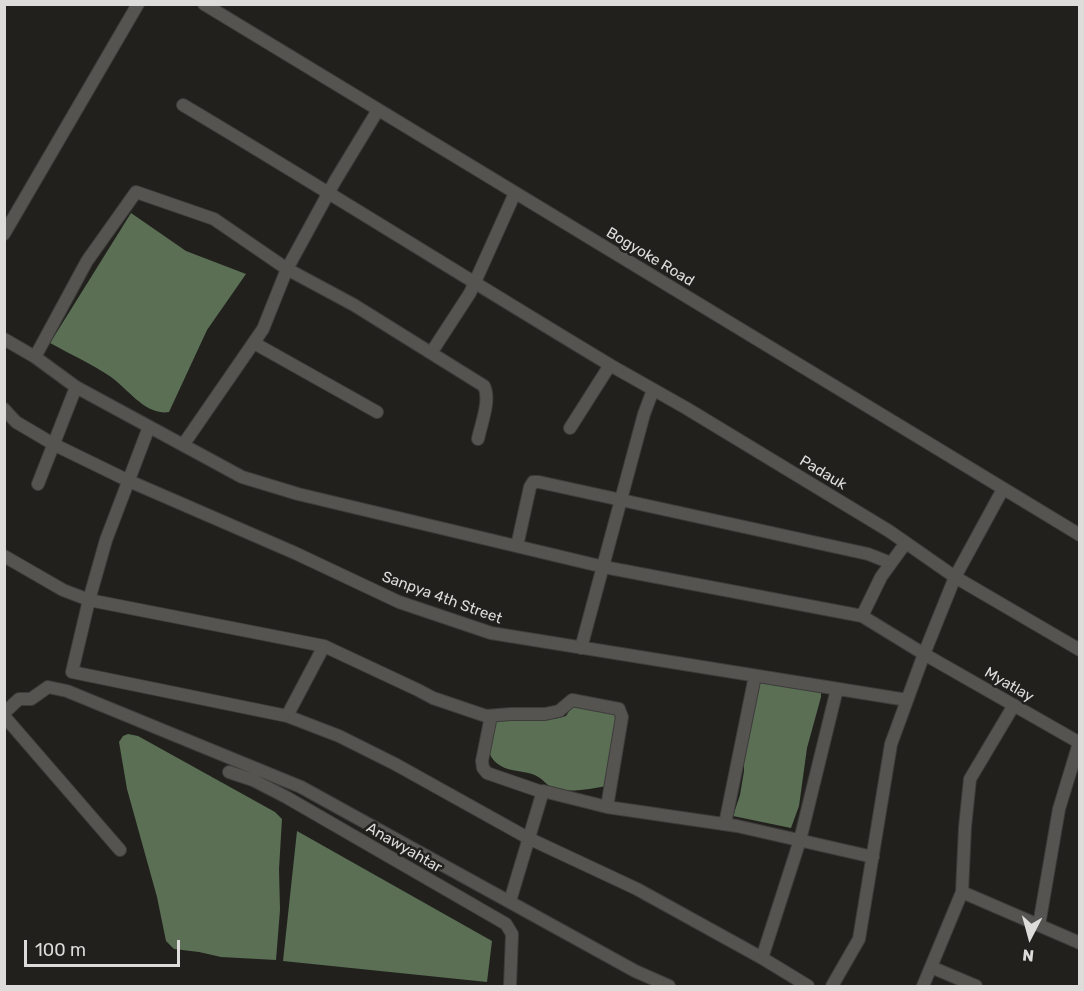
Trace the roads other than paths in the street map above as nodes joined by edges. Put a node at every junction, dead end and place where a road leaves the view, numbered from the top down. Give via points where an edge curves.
1 (138, 4) edge
2 (204, 4) edge
3 (183, 105) dead end
4 (378, 110) junction
5 (329, 192) junction
6 (515, 193) junction
7 (4, 234) edge
8 (287, 269) junction
9 (474, 284) junction
10 (4, 339) edge
11 (254, 343) junction
12 (431, 353) junction
13 (35, 357) junction
14 (610, 365) junction
15 (76, 387) junction
16 (653, 390) junction
17 (4, 409) edge
18 (377, 412) dead end
19 (149, 427) junction
20 (570, 428) dead end
21 (478, 439) dead end
22 (55, 445) junction
23 (183, 445) junction
24 (129, 481) junction
25 (38, 484) dead end
26 (1003, 489) junction
27 (620, 499) junction
28 (1080, 536) edge
29 (904, 544) junction
30 (517, 546) junction
31 (4, 556) edge
32 (891, 563) junction
33 (602, 567) junction
34 (955, 577) junction
35 (89, 600) junction
36 (862, 616) junction
37 (324, 646) junction
38 (581, 648) junction
39 (1080, 650) edge
40 (924, 654) junction
41 (72, 672) junction
42 (755, 676) junction
43 (837, 689) junction
44 (67, 691) junction
45 (907, 700) junction
46 (1014, 705) junction
47 (4, 715) edge
48 (288, 716) junction
49 (490, 716) junction
50 (1079, 743) edge
51 (229, 771) dead end
52 (542, 792) junction
53 (607, 807) junction
54 (725, 824) junction
55 (528, 838) junction
56 (800, 840) junction
57 (120, 850) dead end
58 (873, 857) junction
59 (962, 892) junction
60 (510, 901) junction
61 (1039, 925) junction
62 (1080, 943) edge
63 (762, 958) junction
64 (931, 967) junction
65 (510, 987) edge
66 (669, 987) edge
67 (808, 987) edge
68 (832, 987) edge
69 (923, 987) edge
70 (976, 987) edge

1 - 7 street
2 - 4 street, Bogyoke Road
3 - 5 street, Padauk
4 - 5 street
4 - 6 street, Bogyoke Road
5 - 8 street
5 - 9 street, Padauk
6 - 9 street
6 - 26 street, Bogyoke Road
8 - 11 street
8 - 12 street
8 - 13 street via 213,219 136,192 87,261
9 - 12 street
9 - 14 street, Padauk
10 - 13 street
11 - 18 street
11 - 23 street
12 - 21 street via 484,386 487,392
13 - 15 street
14 - 16 street, Padauk
14 - 20 street
15 - 19 street
15 - 22 street
16 - 27 street
16 - 29 street, Padauk via 869,519
17 - 22 street, Sanpya 4th Street via 16,422
19 - 23 street
19 - 24 street
22 - 24 street, Sanpya 4th Street
22 - 25 street
23 - 30 street via 242,477 298,494
24 - 35 street via 106,540
24 - 38 street, Sanpya 4th Street via 399,602 491,633
26 - 28 street, Bogyoke Road
26 - 34 street
27 - 30 street via 533,482
27 - 32 street via 868,554
27 - 33 street
29 - 32 street
29 - 34 street, Padauk
30 - 33 street
31 - 35 street via 63,590
32 - 36 street
33 - 36 street
33 - 38 street
34 - 39 street, Padauk
34 - 40 street
35 - 37 street
35 - 41 street
36 - 40 street, Myatlay
37 - 48 street
37 - 49 street via 433,698
38 - 42 street, Sanpya 4th Street
40 - 45 street
40 - 46 street, Myatlay
41 - 44 street
41 - 48 street
42 - 43 street, Sanpya 4th Street
42 - 54 street
43 - 45 street, Sanpya 4th Street
43 - 56 street
44 - 47 street via 48,687 31,699 19,699
44 - 60 street via 301,787
45 - 58 street via 891,744
46 - 50 street, Myatlay
46 - 59 street via 970,779
47 - 57 street
48 - 55 street via 386,759
49 - 52 street via 483,768
49 - 53 street via 545,714 559,711 572,700 620,709 622,717
50 - 61 street via 1059,809
51 - 65 street, Anawyahtar via 286,797 506,924 512,934
52 - 53 street
52 - 55 street
53 - 54 street
54 - 56 street
55 - 60 street
55 - 63 street via 637,889
56 - 58 street
56 - 63 street
58 - 68 street via 859,939
59 - 61 street
59 - 64 street
60 - 66 street
61 - 62 street
63 - 67 street
64 - 69 street
64 - 70 street

